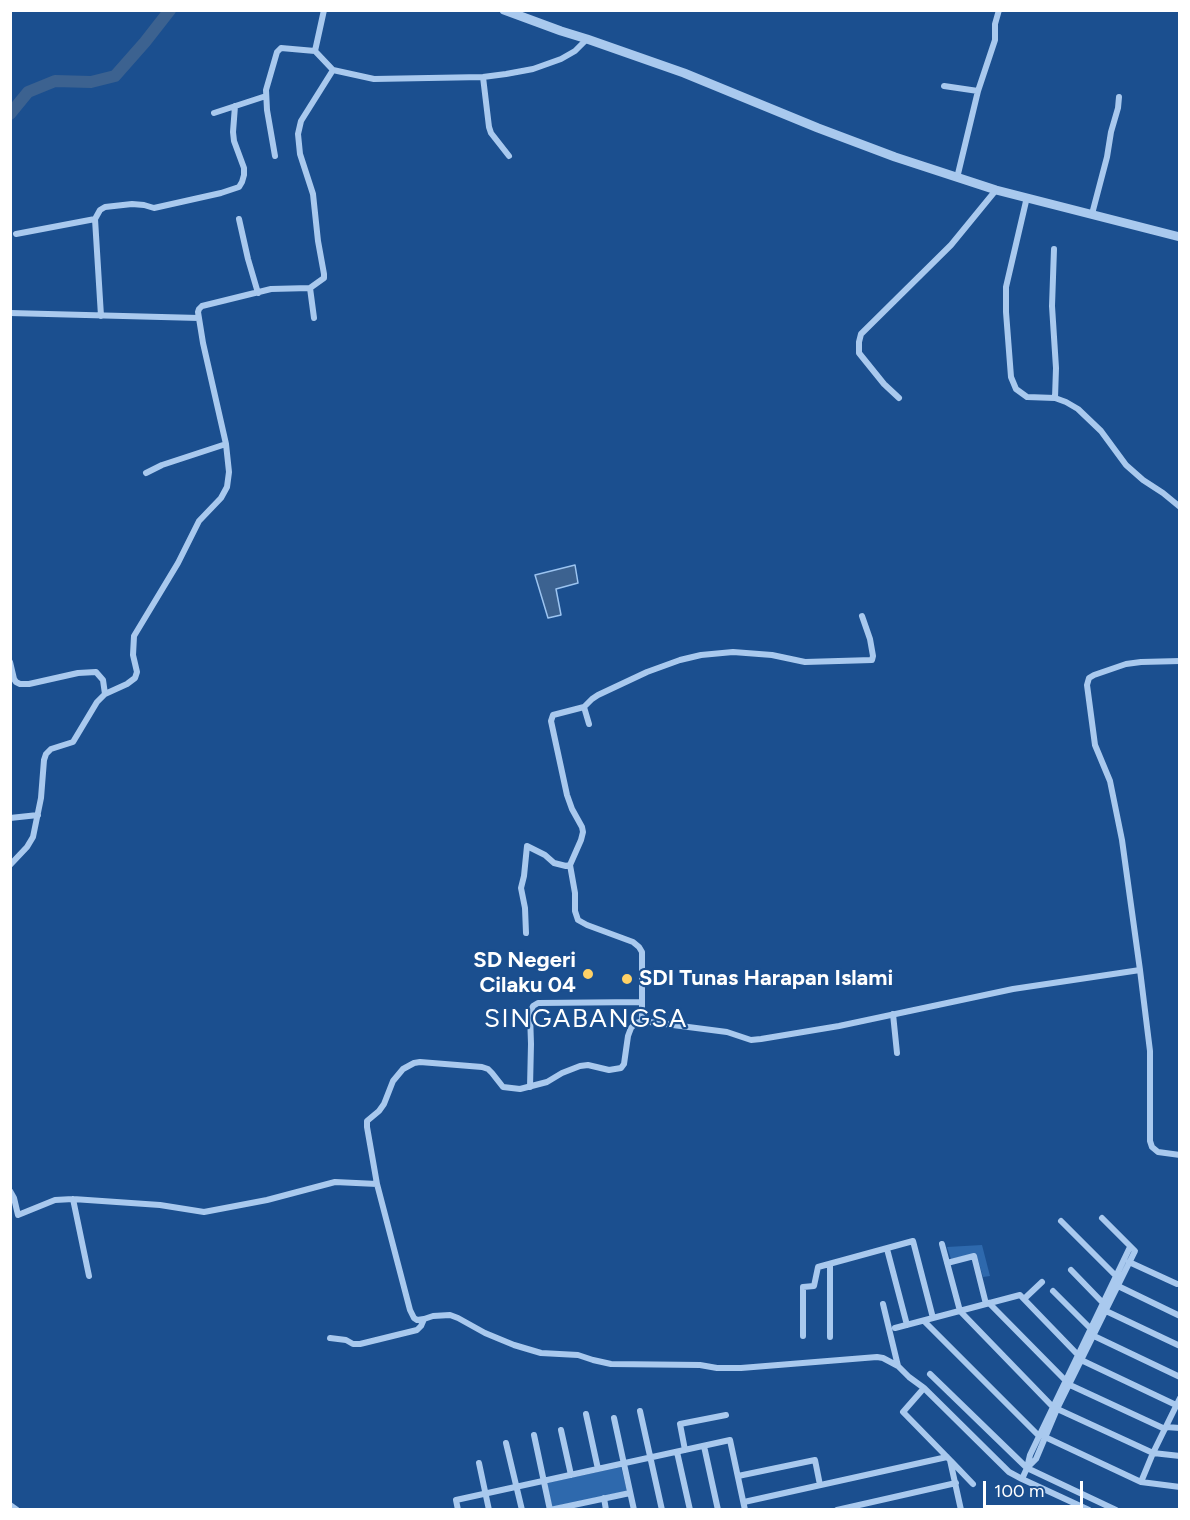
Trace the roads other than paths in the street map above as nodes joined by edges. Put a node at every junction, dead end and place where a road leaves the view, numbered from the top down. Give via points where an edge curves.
1 (324, 10) edge
2 (504, 10) edge
3 (999, 10) edge
4 (587, 39) junction
5 (315, 51) junction
6 (333, 70) junction
7 (483, 77) junction
8 (944, 86) dead end
9 (978, 91) junction
10 (266, 96) junction
11 (1119, 97) dead end
12 (235, 106) junction
13 (214, 113) dead end
14 (275, 156) dead end
15 (509, 156) dead end
16 (957, 178) junction
17 (996, 190) junction
18 (1027, 197) junction
19 (1092, 214) junction
20 (94, 219) junction
21 (239, 219) dead end
22 (16, 234) dead end
23 (1179, 237) edge
24 (1054, 249) dead end
25 (310, 288) junction
26 (258, 293) junction
27 (10, 313) edge
28 (101, 316) junction
29 (199, 318) junction
30 (314, 318) dead end
31 (899, 398) dead end
32 (1055, 398) junction
33 (226, 444) junction
34 (146, 473) dead end
35 (1179, 507) edge
36 (862, 616) dead end
37 (1179, 661) edge
38 (10, 662) edge
39 (105, 694) junction
40 (584, 707) junction
41 (589, 724) dead end
42 (38, 815) junction
43 (10, 818) edge
44 (10, 865) edge
45 (570, 865) junction
46 (526, 933) dead end
47 (1140, 970) junction
48 (642, 1002) junction
49 (893, 1014) junction
50 (642, 1021) junction
51 (897, 1053) dead end
52 (530, 1087) junction
53 (1179, 1155) edge
54 (377, 1184) junction
55 (10, 1191) edge
56 (73, 1199) junction
57 (18, 1215) junction
58 (10, 1218) edge
59 (1102, 1218) dead end
60 (1061, 1221) dead end
61 (942, 1244) dead end
62 (1130, 1246) junction
63 (887, 1249) junction
64 (947, 1263) junction
65 (1129, 1263) junction
66 (830, 1265) junction
67 (1071, 1270) dead end
68 (90, 1276) dead end
69 (1116, 1276) junction
70 (1042, 1282) dead end
71 (1177, 1284) dead end
72 (1118, 1286) junction
73 (1053, 1291) dead end
74 (1024, 1299) junction
75 (988, 1303) junction
76 (883, 1304) dead end
77 (1106, 1305) junction
78 (960, 1311) junction
79 (1179, 1316) edge
80 (933, 1318) junction
81 (424, 1319) junction
82 (924, 1321) junction
83 (907, 1325) junction
84 (895, 1328) dead end
85 (1092, 1332) junction
86 (803, 1336) dead end
87 (830, 1337) dead end
88 (330, 1338) dead end
89 (1179, 1346) edge
90 (1079, 1358) junction
91 (898, 1366) junction
92 (930, 1374) dead end
93 (1179, 1377) edge
94 (1068, 1383) junction
95 (924, 1388) junction
96 (1178, 1401) edge
97 (1055, 1408) junction
98 (640, 1411) dead end
99 (586, 1414) dead end
100 (726, 1414) dead end
101 (614, 1418) dead end
102 (1165, 1428) junction
103 (1179, 1428) edge
104 (561, 1430) dead end
105 (534, 1435) dead end
106 (1042, 1437) junction
107 (506, 1443) dead end
108 (704, 1446) junction
109 (685, 1450) junction
110 (676, 1452) junction
111 (1153, 1453) junction
112 (1179, 1456) edge
113 (650, 1457) junction
114 (948, 1459) junction
115 (479, 1463) dead end
116 (624, 1463) junction
117 (1027, 1468) junction
118 (598, 1469) junction
119 (571, 1475) junction
120 (738, 1476) junction
121 (1023, 1479) junction
122 (544, 1481) junction
123 (1141, 1482) junction
124 (956, 1483) junction
125 (973, 1484) dead end
126 (820, 1485) junction
127 (517, 1486) junction
128 (1179, 1487) edge
129 (485, 1493) junction
130 (630, 1493) junction
131 (604, 1498) junction
132 (10, 1505) edge
133 (745, 1506) edge
134 (577, 1507) edge
135 (856, 1507) edge
136 (17, 1509) edge
137 (458, 1509) edge
138 (489, 1509) edge
139 (522, 1509) edge
140 (550, 1509) edge
141 (606, 1509) edge
142 (634, 1509) edge
143 (662, 1509) edge
144 (690, 1509) edge
145 (718, 1509) edge
146 (837, 1509) edge
147 (960, 1509) edge
148 (1089, 1509) edge
149 (1116, 1509) edge

1 - 5 street
2 - 4 street
3 - 9 street via 995,40
4 - 7 street via 561,59 533,69
4 - 16 street
5 - 6 street
5 - 10 street via 281,48
6 - 7 street via 374,79
6 - 25 street via 301,121 298,134 313,194 324,274
7 - 15 street via 489,127
8 - 9 street
9 - 16 street
10 - 12 street
10 - 14 street
11 - 19 street
12 - 13 street
12 - 20 street via 234,141 244,168 239,187 154,208 132,204 105,207
16 - 17 street
17 - 18 street
17 - 31 street via 951,245 861,334 859,353
18 - 19 street
18 - 32 street via 1006,287 1011,376 1016,389 1027,397
19 - 23 street
20 - 22 street
20 - 28 street
21 - 26 street
24 - 32 street
25 - 26 street
25 - 30 street
26 - 29 street via 202,306
27 - 28 street
28 - 29 street
29 - 33 street
32 - 35 street via 1078,409 1101,431 1126,465
33 - 34 street
33 - 39 street via 227,487 199,521 134,636 135,678
36 - 40 street via 872,660 805,662 733,652 701,655 647,672 598,695
37 - 47 street via 1126,664 1089,678 1087,685 1095,746 1110,781 1122,840
38 - 39 street via 14,679 20,684 96,672 103,680
39 - 42 street via 93,706 76,739 46,754
40 - 41 street
40 - 45 street via 553,715 551,719 567,795 583,832
42 - 43 street
42 - 44 street via 33,837
45 - 46 street via 554,863 527,846 520,888
45 - 48 street via 578,920 633,942 642,952
47 - 49 street via 1013,989
47 - 53 street via 1150,1052 1150,1141 1158,1152
48 - 50 street
48 - 52 street via 533,1006
49 - 50 street via 752,1040 727,1032
49 - 51 street
50 - 52 street via 631,1028 621,1068 580,1066
52 - 54 street via 503,1087 482,1067 420,1062 408,1066 393,1081 384,1104 367,1121
54 - 56 street via 335,1182 204,1212 160,1204
54 - 81 street via 410,1310 417,1320
55 - 57 street
56 - 57 street via 55,1200
56 - 68 street
57 - 58 street
59 - 62 street
60 - 69 street
61 - 64 street
62 - 65 street via 1135,1251
62 - 69 street
63 - 66 street
63 - 80 street via 914,1241
63 - 83 street
64 - 75 street via 974,1256
64 - 78 street
65 - 71 street
65 - 72 street
66 - 86 street via 818,1267 814,1286 803,1287
66 - 87 street
67 - 77 street
69 - 77 street
70 - 74 street
72 - 77 street
72 - 79 street
73 - 85 street
74 - 75 street via 1020,1294
74 - 90 street
75 - 78 street
75 - 94 street
76 - 91 street
77 - 85 street
77 - 89 street
78 - 80 street
78 - 97 street
80 - 82 street
81 - 88 street via 417,1330 360,1344
81 - 91 street via 450,1315 514,1345 541,1353 578,1354 611,1364 741,1368 877,1357
82 - 83 street
82 - 106 street
83 - 84 street
85 - 90 street
85 - 93 street
90 - 94 street
90 - 96 street
91 - 95 street
92 - 117 street
94 - 97 street
94 - 102 street
95 - 114 street via 903,1412
95 - 121 street via 1009,1472
96 - 102 street
97 - 106 street
97 - 111 street
98 - 113 street
99 - 118 street
100 - 109 street via 680,1424
101 - 116 street
102 - 103 street
102 - 111 street
104 - 119 street
105 - 122 street
106 - 117 street
106 - 123 street
107 - 127 street
108 - 109 street
108 - 120 street via 730,1440
108 - 145 street
109 - 110 street
110 - 113 street
110 - 144 street
111 - 112 street
111 - 123 street
113 - 116 street
113 - 143 street
114 - 124 street
114 - 125 street
114 - 126 street
115 - 129 street
116 - 118 street
116 - 130 street
117 - 121 street
117 - 149 street
118 - 119 street
119 - 122 street
120 - 126 street via 814,1460
120 - 133 street
121 - 148 street
122 - 127 street
122 - 140 street
123 - 128 street
124 - 135 street
124 - 147 street
126 - 133 street
127 - 129 street
127 - 139 street
129 - 137 street via 456,1500
129 - 138 street
130 - 131 street
130 - 142 street
131 - 134 street
131 - 141 street
132 - 136 street
134 - 140 street
135 - 146 street

